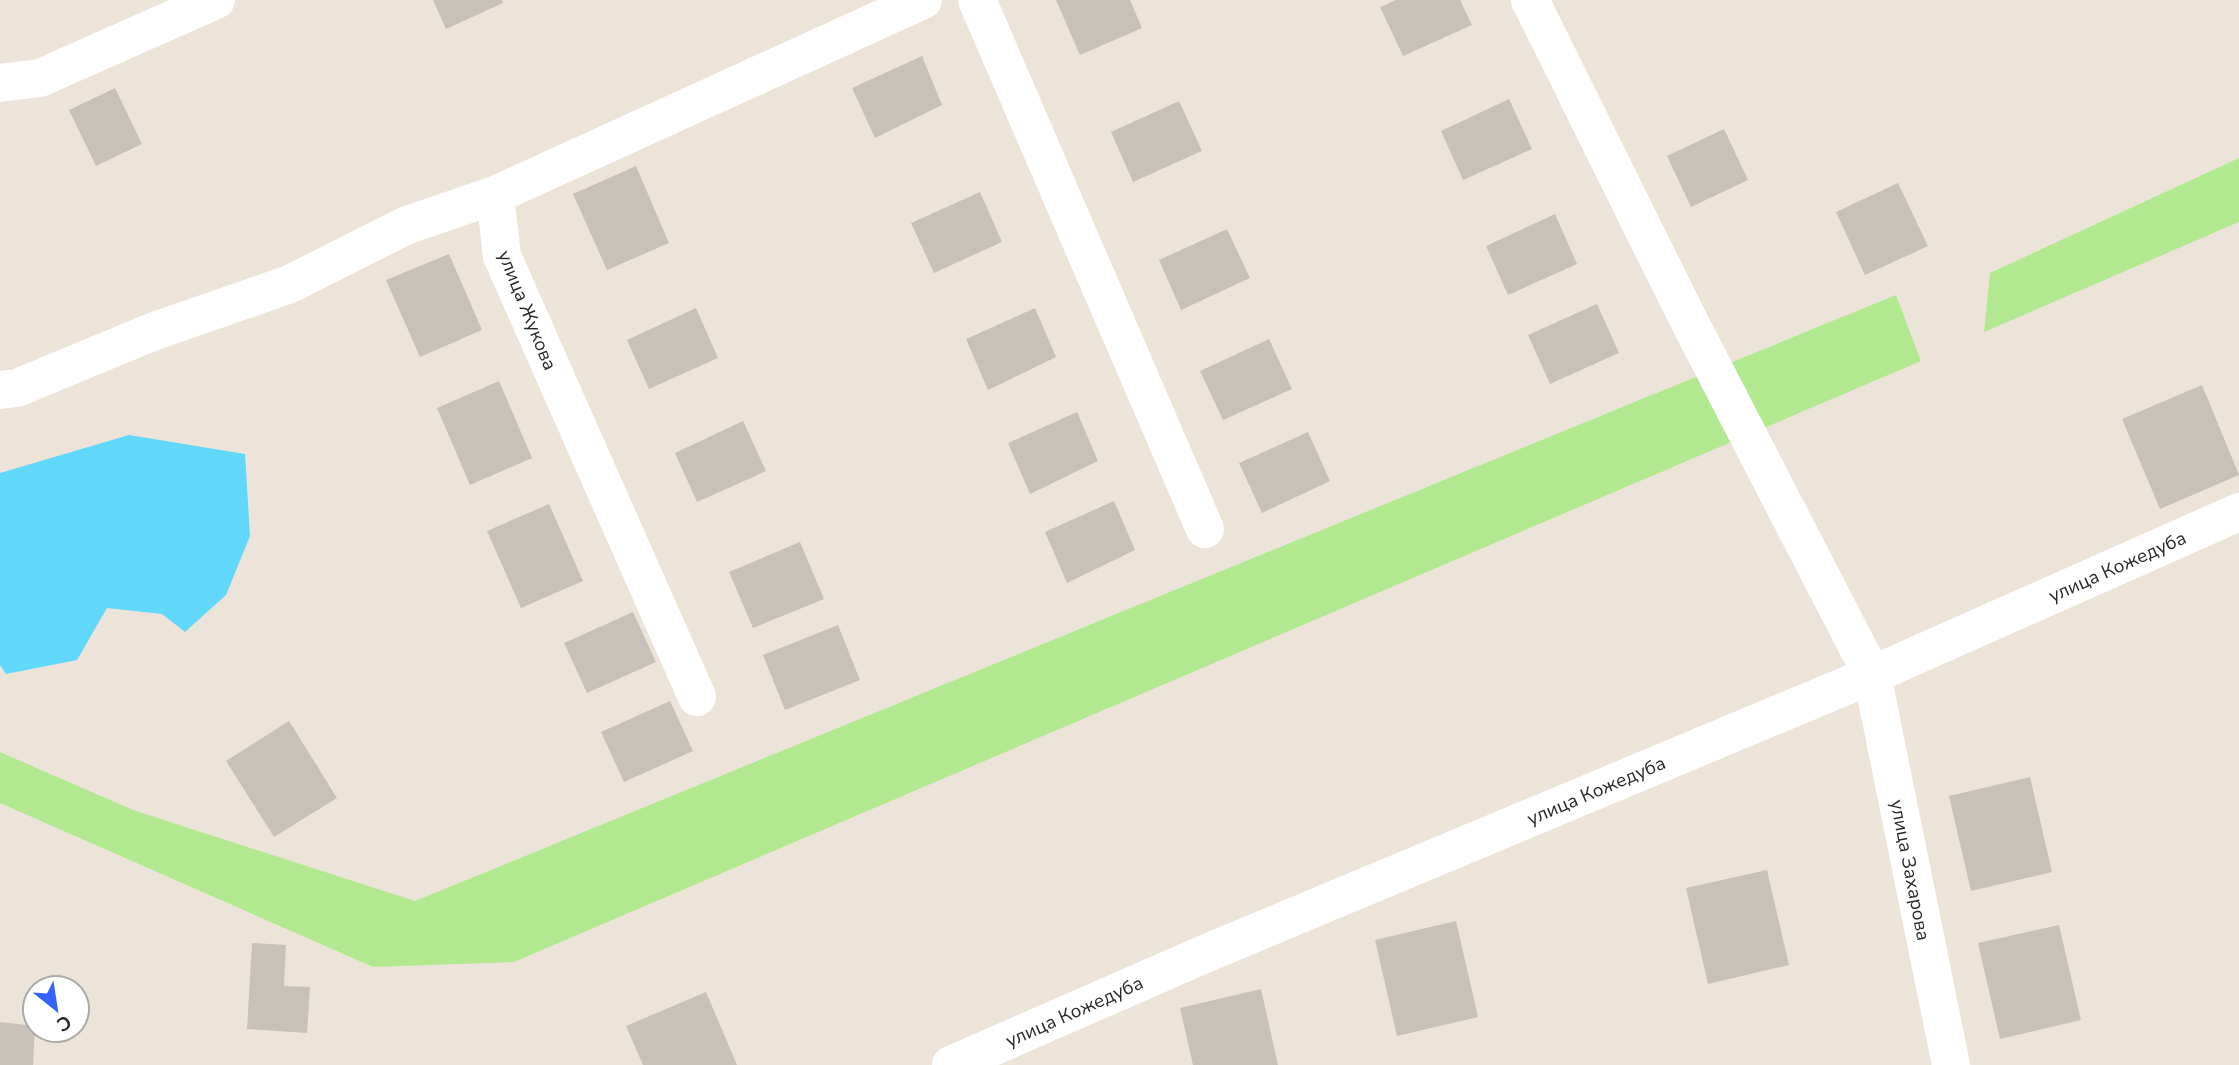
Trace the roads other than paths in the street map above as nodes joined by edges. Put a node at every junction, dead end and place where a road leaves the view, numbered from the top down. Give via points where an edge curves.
1 (216, 0) edge
2 (923, 0) edge
3 (977, 0) edge
4 (1531, 0) edge
5 (0, 83) edge
6 (495, 195) junction
7 (0, 390) edge
8 (2239, 512) edge
9 (1205, 529) dead end
10 (1872, 675) junction
11 (697, 697) dead end
12 (951, 1065) edge
13 (1951, 1065) edge

1 - 5 street via 40,78
2 - 6 street
3 - 9 street
4 - 10 street, улица Захарова via 1685,313
6 - 7 street via 405,226 290,284 152,332 17,388
6 - 11 street, улица Жукова via 502,256
8 - 10 street, улица Кожедуба
10 - 12 street, улица Кожедуба
10 - 13 street, улица Захарова

